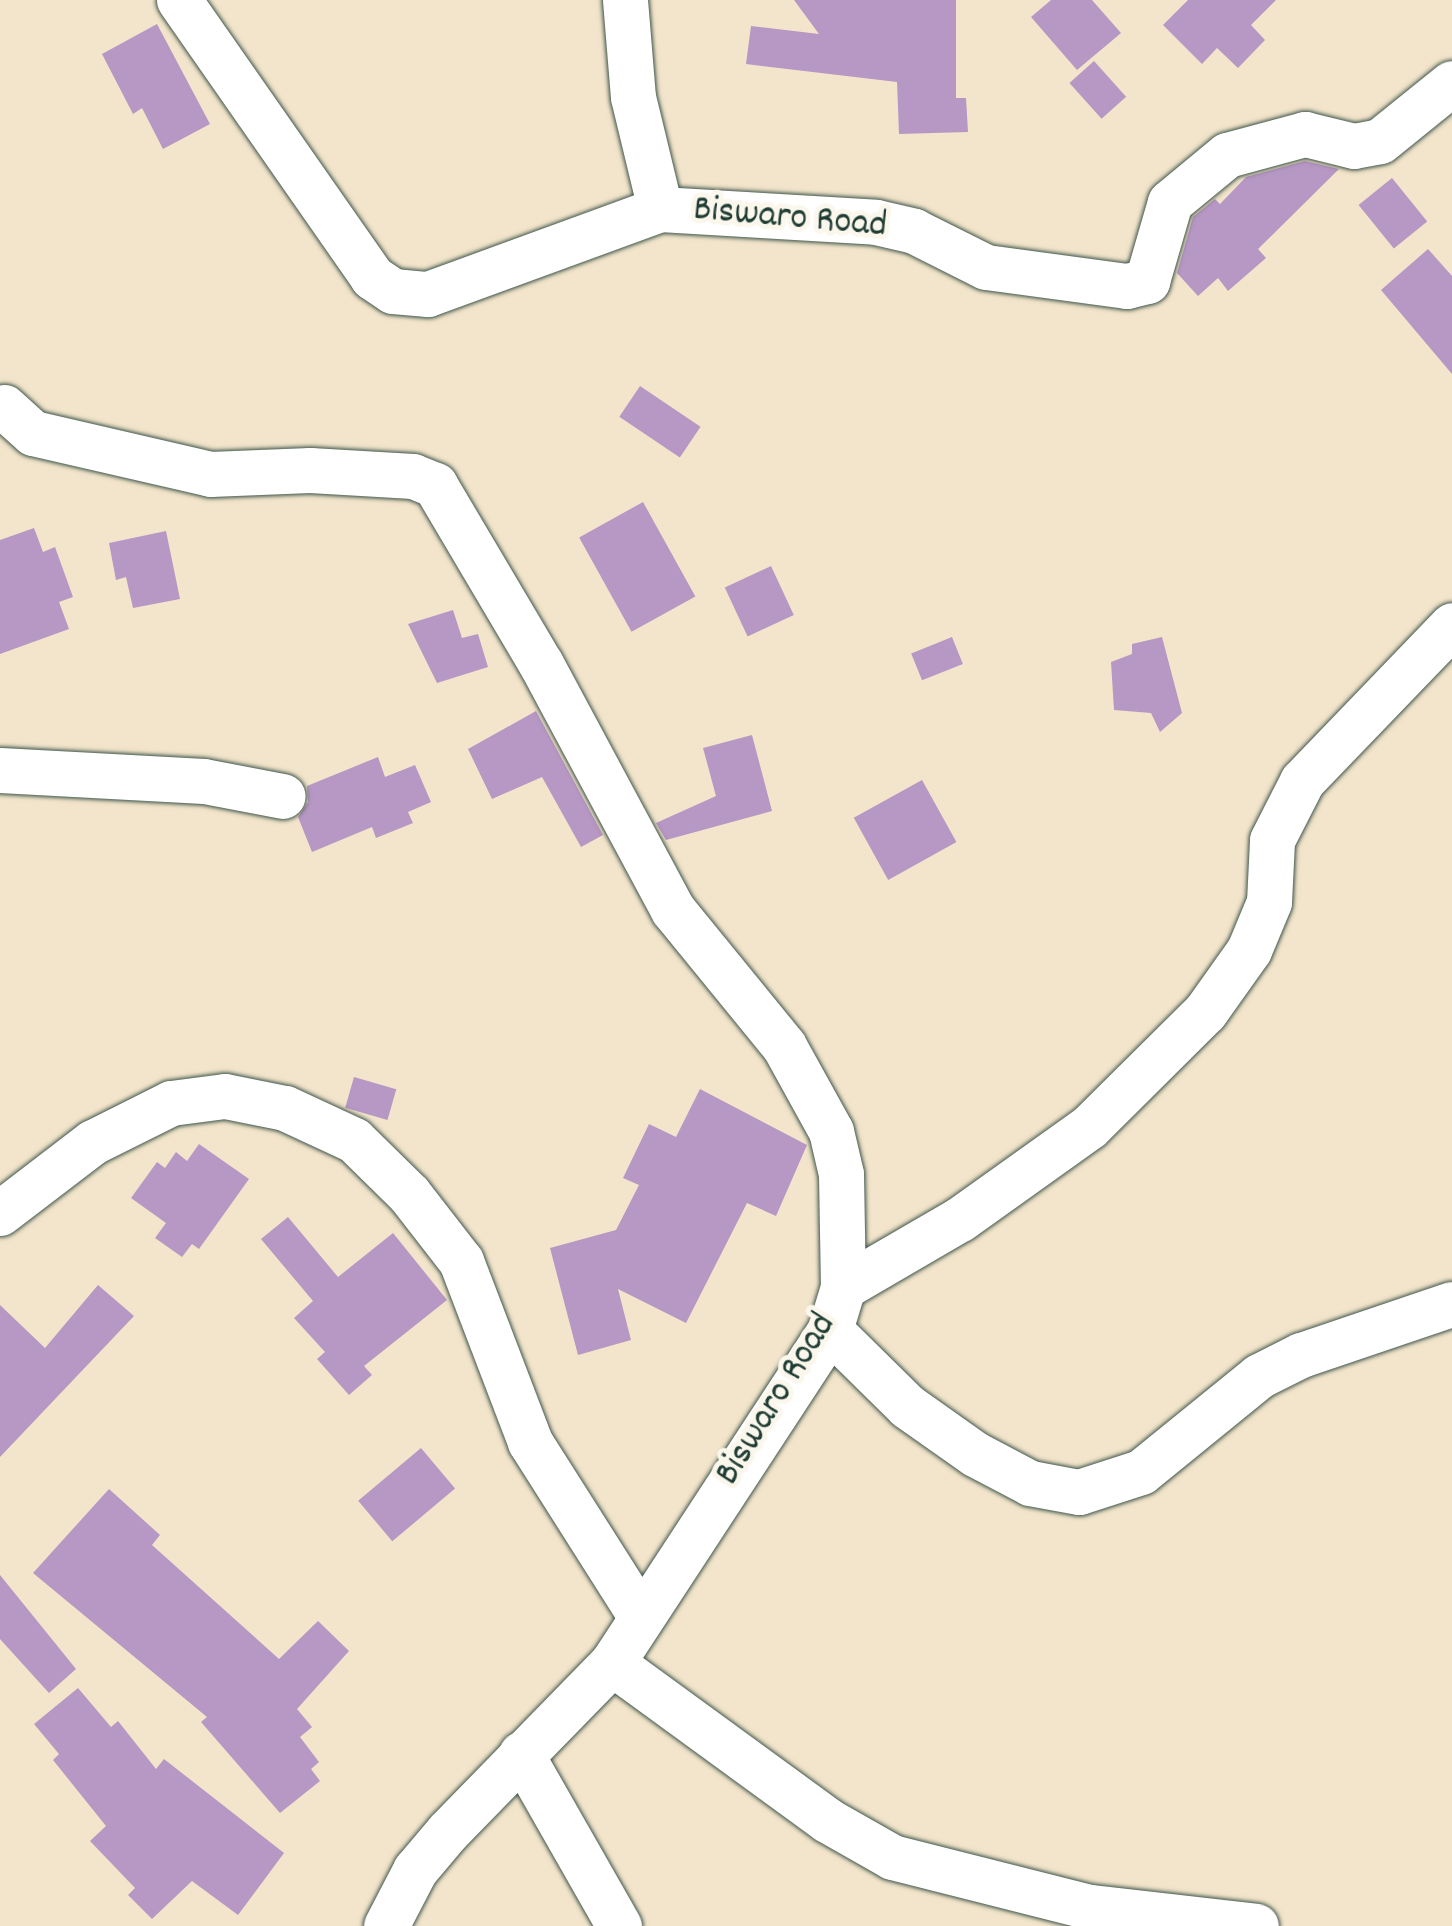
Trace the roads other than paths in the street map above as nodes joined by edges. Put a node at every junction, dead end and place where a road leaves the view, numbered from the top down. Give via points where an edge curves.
1 (180, 0) edge
2 (625, 0) edge
3 (1452, 83) edge
4 (660, 209) junction
5 (4, 406) dead end
6 (1452, 626) edge
7 (0, 770) edge
8 (283, 796) dead end
9 (0, 1213) edge
10 (843, 1287) junction
11 (1452, 1304) edge
12 (830, 1330) junction
13 (640, 1616) junction
14 (612, 1664) junction
15 (521, 1754) junction
16 (394, 1923) edge
17 (619, 1926) edge
18 (1256, 1926) edge

1 - 4 street, Biswaro Road via 372,278 393,291 428,294
2 - 4 street via 634,97
3 - 4 street, Biswaro Road via 1380,141 1354,146 1305,134 1227,155 1170,202 1147,281 1126,286 986,267 914,231 876,222
5 - 10 street, Biswaro Road via 33,433 210,474 310,470 414,476 435,485 674,910 812,1088 841,1174
6 - 10 street via 1302,782 1272,840 1269,902 1249,950 1205,1012 1089,1127 960,1219
7 - 8 street via 90,770
9 - 13 street via 93,1142 172,1103 240,1099 286,1108 354,1140 409,1194 461,1261 530,1442
10 - 12 street, Biswaro Road
11 - 12 street via 1287,1362 1260,1376 1141,1472 1079,1492 1030,1484 975,1454 907,1406
12 - 13 street, Biswaro Road
13 - 14 street, Biswaro Road
14 - 15 street, Biswaro Road
14 - 18 street via 827,1820 892,1857 1090,1907
15 - 16 street, Biswaro Road via 415,1870
15 - 17 street

